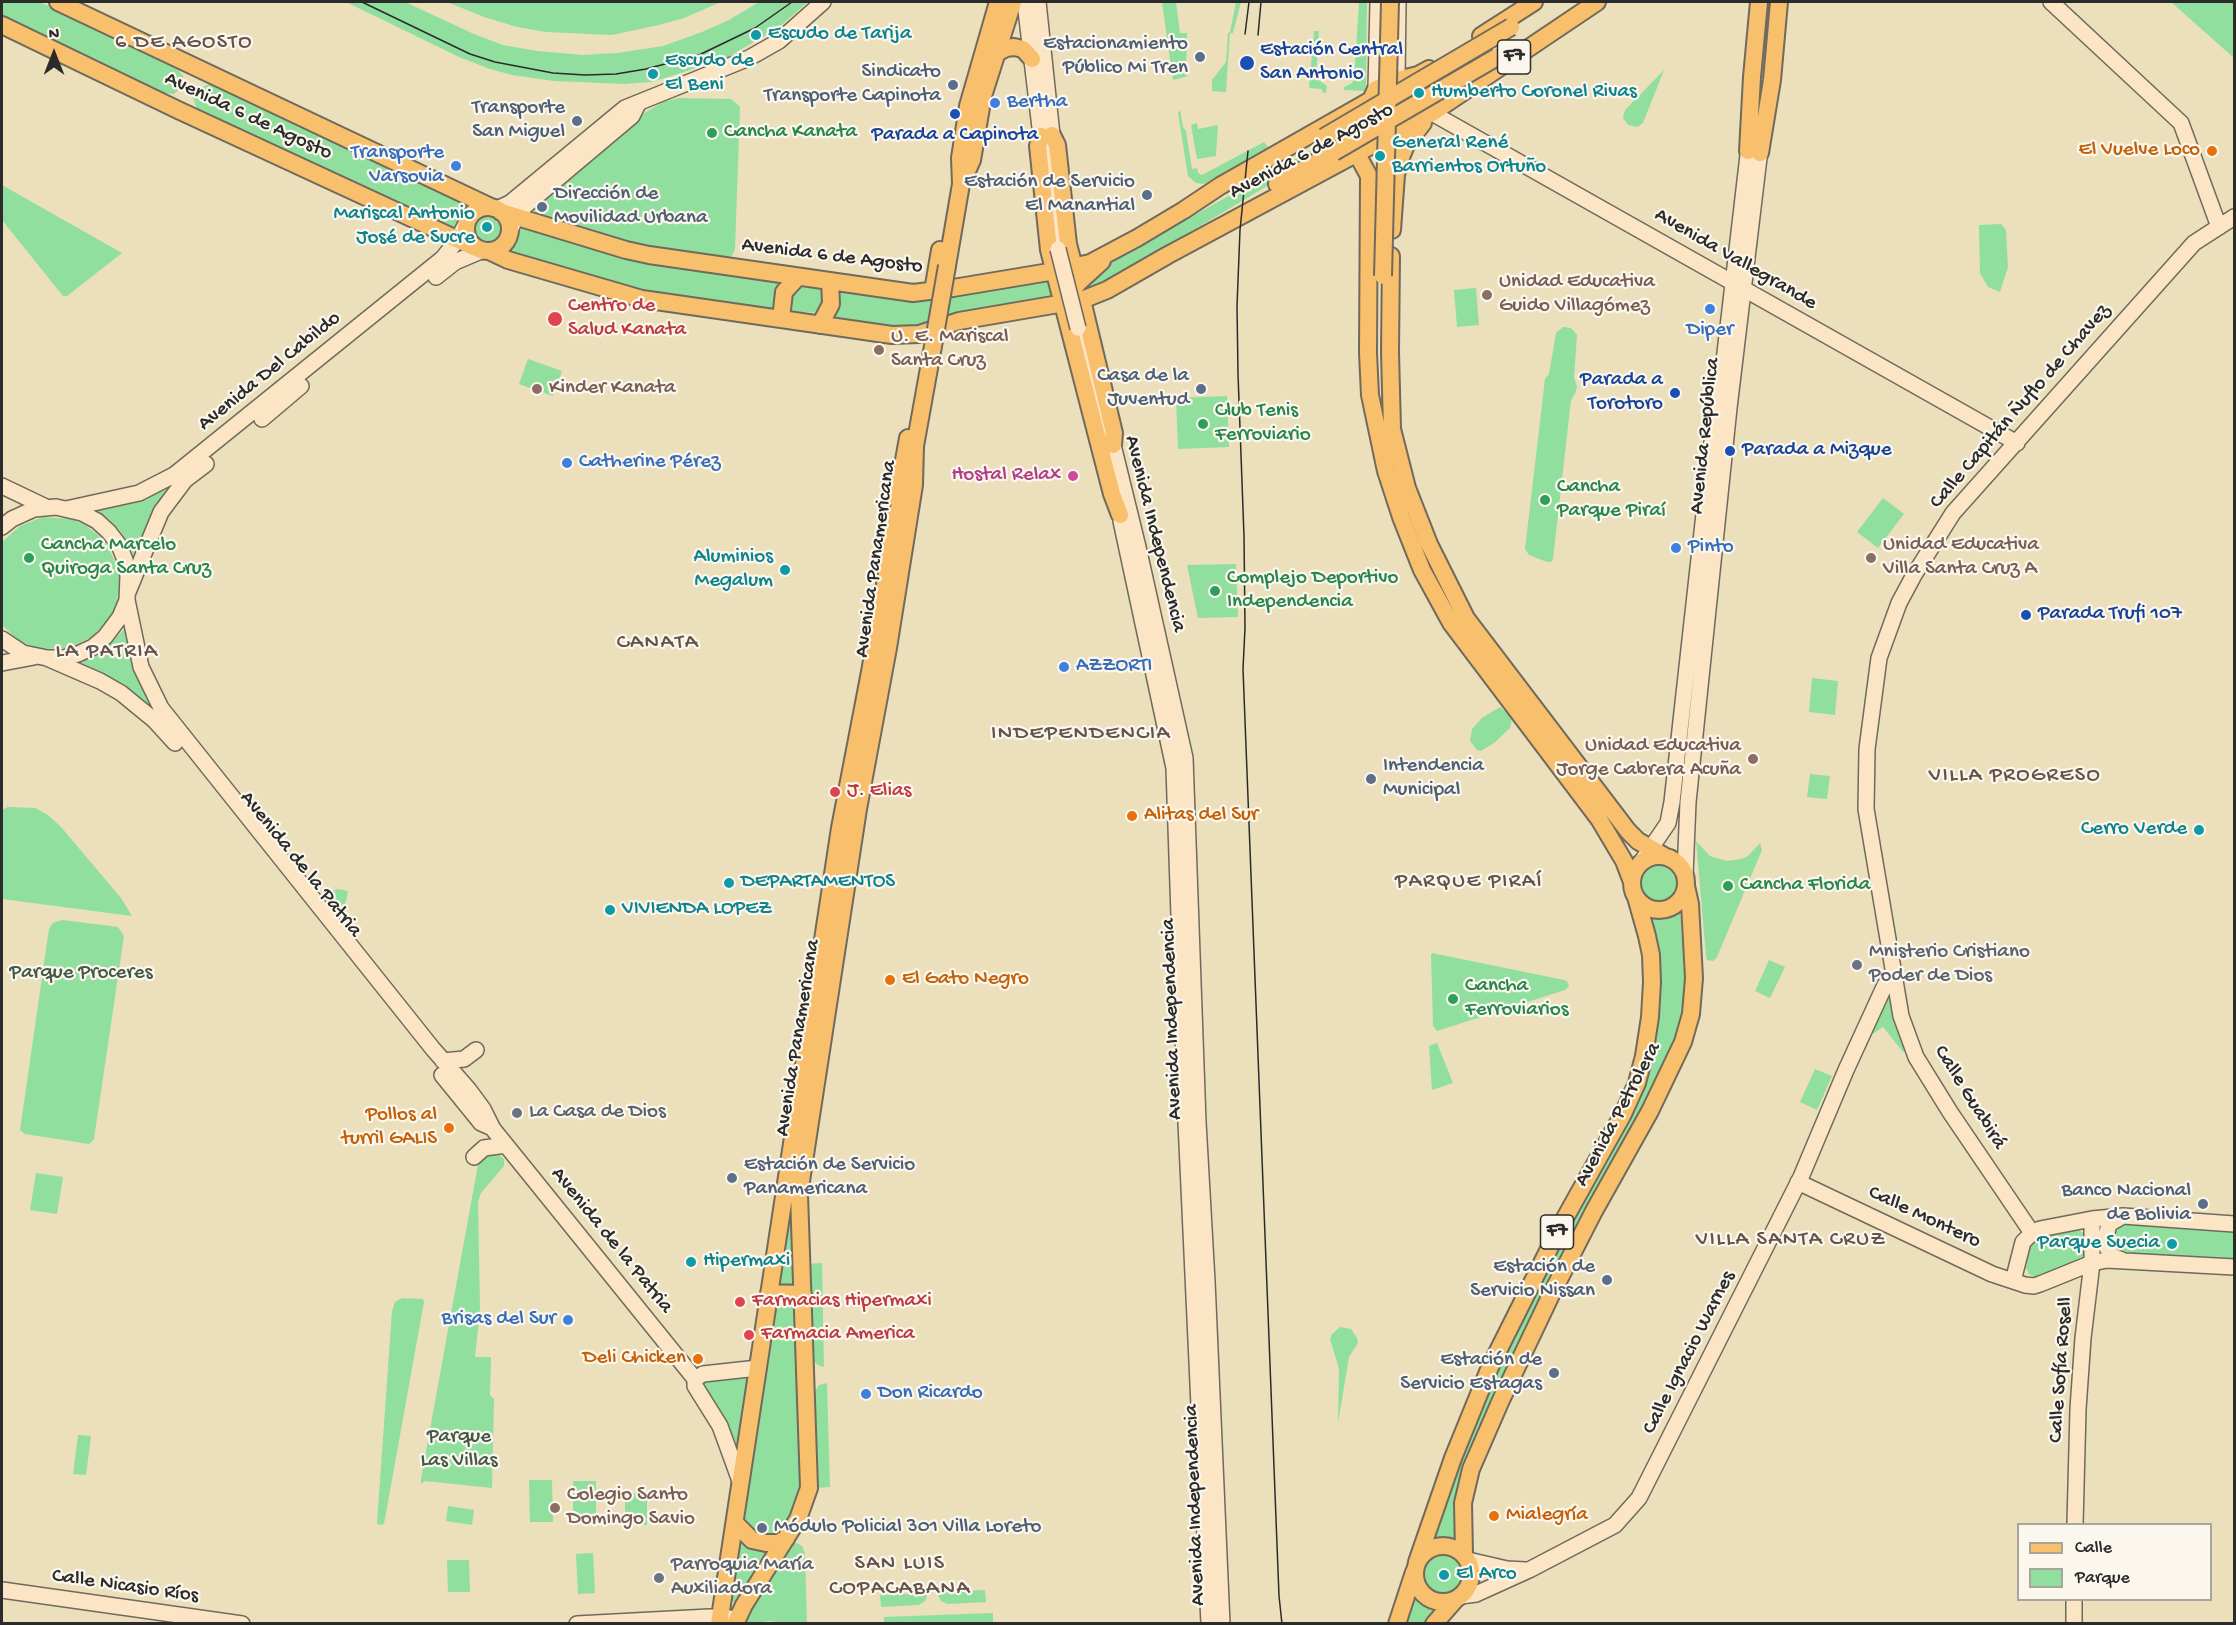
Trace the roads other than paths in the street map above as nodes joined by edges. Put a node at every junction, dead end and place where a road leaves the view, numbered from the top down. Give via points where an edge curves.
1 (58, 2) edge
2 (823, 2) edge
3 (998, 2) edge
4 (1013, 2) edge
5 (1025, 2) edge
6 (1038, 2) edge
7 (1378, 2) edge
8 (1385, 2) edge
9 (1390, 2) edge
10 (1398, 2) edge
11 (1534, 2) edge
12 (1550, 2) edge
13 (1578, 2) edge
14 (1597, 2) edge
15 (1760, 2) edge
16 (1770, 2) edge
17 (1779, 2) edge
18 (2051, 2) edge
19 (2, 25) edge
20 (997, 53) junction
21 (1032, 59) junction
22 (1397, 80) junction
23 (1376, 89) junction
24 (1432, 113) junction
25 (1341, 117) junction
26 (1047, 139) junction
27 (1754, 152) junction
28 (1357, 154) junction
29 (966, 159) junction
30 (1184, 210) junction
31 (503, 215) junction
32 (2235, 217) edge
33 (468, 220) junction
34 (2219, 226) junction
35 (458, 239) junction
36 (482, 250) junction
37 (1107, 254) junction
38 (1165, 257) junction
39 (1074, 267) junction
40 (1054, 271) junction
41 (1381, 276) junction
42 (798, 277) junction
43 (830, 281) junction
44 (1737, 286) junction
45 (953, 288) junction
46 (933, 291) junction
47 (1082, 300) junction
48 (1063, 304) junction
49 (781, 319) junction
50 (946, 324) junction
51 (820, 325) junction
52 (927, 331) junction
53 (1103, 424) junction
54 (1385, 430) junction
55 (2017, 443) junction
56 (1113, 445) junction
57 (915, 446) junction
58 (914, 484) junction
59 (2, 486) edge
60 (46, 507) junction
61 (66, 508) junction
62 (897, 514) junction
63 (1120, 515) junction
64 (2, 527) edge
65 (127, 596) junction
66 (2, 639) edge
67 (41, 657) junction
68 (2, 663) edge
69 (1657, 852) junction
70 (1685, 881) junction
71 (1634, 890) junction
72 (1895, 975) junction
73 (476, 1050) dead end
74 (443, 1061) junction
75 (494, 1129) junction
76 (506, 1145) junction
77 (474, 1157) dead end
78 (1798, 1182) junction
79 (2123, 1216) junction
80 (2092, 1219) junction
81 (2235, 1224) edge
82 (2032, 1233) junction
83 (2122, 1260) junction
84 (2092, 1263) junction
85 (2235, 1267) edge
86 (2013, 1281) junction
87 (770, 1293) junction
88 (802, 1294) junction
89 (758, 1368) junction
90 (695, 1379) junction
91 (741, 1485) junction
92 (735, 1523) junction
93 (2075, 1523) edge
94 (786, 1539) junction
95 (1466, 1557) junction
96 (1416, 1565) junction
97 (1529, 1570) junction
98 (2, 1590) edge
99 (1459, 1597) junction
100 (2074, 1601) edge
101 (727, 1621) edge
102 (242, 1623) edge
103 (577, 1623) edge
104 (1209, 1623) edge
105 (1222, 1623) edge
106 (1397, 1623) edge
107 (1434, 1623) edge
108 (2074, 1623) edge

1 - 31 main road, Avenida 6 de Agosto
2 - 31 main road via 779,40 749,58 625,108 510,203
3 - 29 main road, Avenida Panamericana via 970,97
4 - 20 main road, Avenida Panamericana
5 - 21 main road, Avenida Independencia
6 - 26 main road, Avenida Independencia
7 - 23 main road
8 - 41 main road, bridge
9 - 41 main road, bridge
10 - 22 main road
11 - 22 main road, Avenida 6 de Agosto / F7 via 1418,75
12 - 30 main road, Avenida 6 de Agosto, bridge via 1224,194
13 - 38 main road, Avenida 6 de Agosto, bridge via 1497,57 1198,230
14 - 24 main road, Avenida 6 de Agosto / F7
15 - 27 main road, F7 via 1752,77
16 - 27 main road, Avenida República
17 - 27 main road, F7 via 1772,80
18 - 34 main road via 2181,123
19 - 35 main road, Avenida 6 de Agosto
20 - 21 main road via 1014,47 1023,49
20 - 29 main road, Avenida Panamericana
21 - 26 main road, Avenida Independencia
22 - 23 main road, Avenida 6 de Agosto / F7
22 - 28 main road via 1387,124
23 - 25 main road, Avenida 6 de Agosto / F7 via 1371,100
24 - 28 main road, Avenida 6 de Agosto / F7
24 - 44 main road, Avenida Vallegrande
24 - 54 main road via 1406,145 1396,175
25 - 28 main road via 1345,134
25 - 30 main road, Avenida 6 de Agosto
26 - 39 main road via 1057,145
26 - 40 main road via 1038,146
26 - 53 main road, Avenida Independencia, bridge via 1058,249
27 - 44 main road, Avenida República / F7
28 - 38 main road, Avenida 6 de Agosto
28 - 54 main road via 1369,176 1370,395
29 - 45 main road via 973,174
29 - 46 main road via 954,173
29 - 57 main road, Avenida Panamericana, bridge
30 - 37 main road, Avenida 6 de Agosto
31 - 33 main road via 479,209
31 - 36 main road via 504,244 498,249
31 - 42 main road, Avenida 6 de Agosto via 638,253
32 - 34 main road, Calle Capitán Ñuflo de Chavez
33 - 35 main road, Avenida Del Cabildo
33 - 36 main road via 468,239
34 - 55 main road, Calle Capitán Ñuflo de Chavez via 2194,243
35 - 36 main road, Avenida 6 de Agosto
35 - 61 main road, Avenida Del Cabildo via 443,258 174,475 139,493
36 - 49 main road, Avenida 6 de Agosto via 642,299
36 - 65 main road, Avenida Del Cabildo via 455,262 185,480 161,512
37 - 39 main road, Avenida 6 de Agosto
37 - 48 main road
38 - 47 main road, Avenida 6 de Agosto
39 - 40 main road, Avenida 6 de Agosto
40 - 45 main road, Avenida 6 de Agosto
40 - 48 main road
41 - 54 main road via 1376,361
42 - 43 main road, Avenida 6 de Agosto
42 - 49 main road via 783,292
43 - 46 main road, Avenida 6 de Agosto via 913,293
43 - 51 main road via 831,304
44 - 55 main road, Avenida Vallegrande
44 - 69 main road, Avenida República / F7 via 1714,417 1676,776 1668,823
44 - 70 main road, Avenida República / F7 via 1688,802
45 - 46 main road, Avenida 6 de Agosto
47 - 48 main road, Avenida 6 de Agosto
47 - 56 main road via 1114,433
48 - 50 main road, Avenida 6 de Agosto
48 - 63 main road
49 - 51 main road, Avenida 6 de Agosto
50 - 52 main road, Avenida 6 de Agosto
50 - 58 main road
51 - 52 main road, Avenida 6 de Agosto via 909,336
52 - 62 main road
53 - 56 main road, Avenida Independencia
53 - 63 main road, Avenida Independencia
54 - 69 main road via 1416,514 1466,618 1617,818 1638,841
54 - 71 main road, Avenida Petrolera via 1392,493 1436,597 1451,623 1599,819 1624,861
55 - 72 main road, Calle Capitán Ñuflo de Chavez via 1953,513 1899,603 1879,658 1867,749 1866,801
56 - 105 main road, Avenida Independencia via 1185,758 1197,1122
57 - 58 main road, Avenida Panamericana
57 - 62 main road, Avenida Panamericana
58 - 88 main road, Avenida Panamericana via 806,1139 799,1194
59 - 60 main road
60 - 61 main road
60 - 64 main road via 23,513
61 - 65 main road, Avenida de la Patria via 96,521 114,538 125,560
62 - 87 main road, Avenida Panamericana via 838,840
63 - 104 main road, Avenida Independencia via 1174,768
65 - 67 main road, Avenida Del Cabildo via 116,625 93,647 70,656
65 - 74 main road, Avenida de la Patria via 141,667 160,708
66 - 67 main road, Avenida de la Patria via 23,653
67 - 68 main road
67 - 75 main road, Avenida de la Patria via 100,681 154,720 481,1124
69 - 70 main road via 1679,865
69 - 71 main road via 1634,872
70 - 71 main road via 1678,903 1660,910 1642,904
70 - 95 main road, Avenida Petrolera / F7 via 1694,978 1691,1014 1683,1042 1570,1258 1471,1469 1464,1503
71 - 96 main road, Avenida Petrolera / F7 via 1651,955 1652,982 1650,1017 1637,1083 1490,1367
72 - 78 main road, Calle Ignacio Warnes via 1885,985
72 - 82 main road, Calle Guabirá via 1901,1016 1916,1057
73 - 74 main road via 464,1059
74 - 75 main road, Avenida de la Patria via 483,1109
75 - 76 main road, Avenida de la Patria
76 - 77 main road via 484,1148
76 - 90 main road, Avenida de la Patria
78 - 86 main road, Calle Montero
78 - 97 main road, Calle Ignacio Warnes via 1639,1498 1615,1525
79 - 80 main road
79 - 81 main road
79 - 83 main road via 2109,1224 2105,1241 2112,1256
80 - 82 main road
80 - 84 main road, Calle Sofía Rosell
82 - 86 main road via 2023,1242
83 - 84 main road
83 - 85 main road
84 - 86 main road, Calle Montero via 2034,1286
84 - 93 main road, Calle Sofía Rosell via 2079,1397
87 - 88 main road
87 - 89 main road, Avenida Panamericana
88 - 94 main road, Avenida Panamericana via 809,1488
89 - 90 main road via 703,1374
89 - 91 main road, Avenida Panamericana
90 - 91 main road, Avenida de la Patria via 695,1386 720,1426
91 - 92 main road, Avenida Panamericana
92 - 94 main road via 752,1540 777,1543
92 - 101 main road, Avenida Panamericana
94 - 101 main road, Avenida Panamericana
95 - 96 main road via 1453,1547 1440,1545 1426,1551
95 - 97 main road via 1507,1569
95 - 99 main road, F7 via 1471,1578
96 - 99 main road via 1416,1583 1422,1593 1442,1602
96 - 106 main road, Avenida Petrolera / F7
97 - 99 main road, Calle Ignacio Warnes via 1476,1594
98 - 102 main road, Calle Nicasio Ríos
99 - 107 main road, F7
100 - 108 main road
101 - 103 main road

